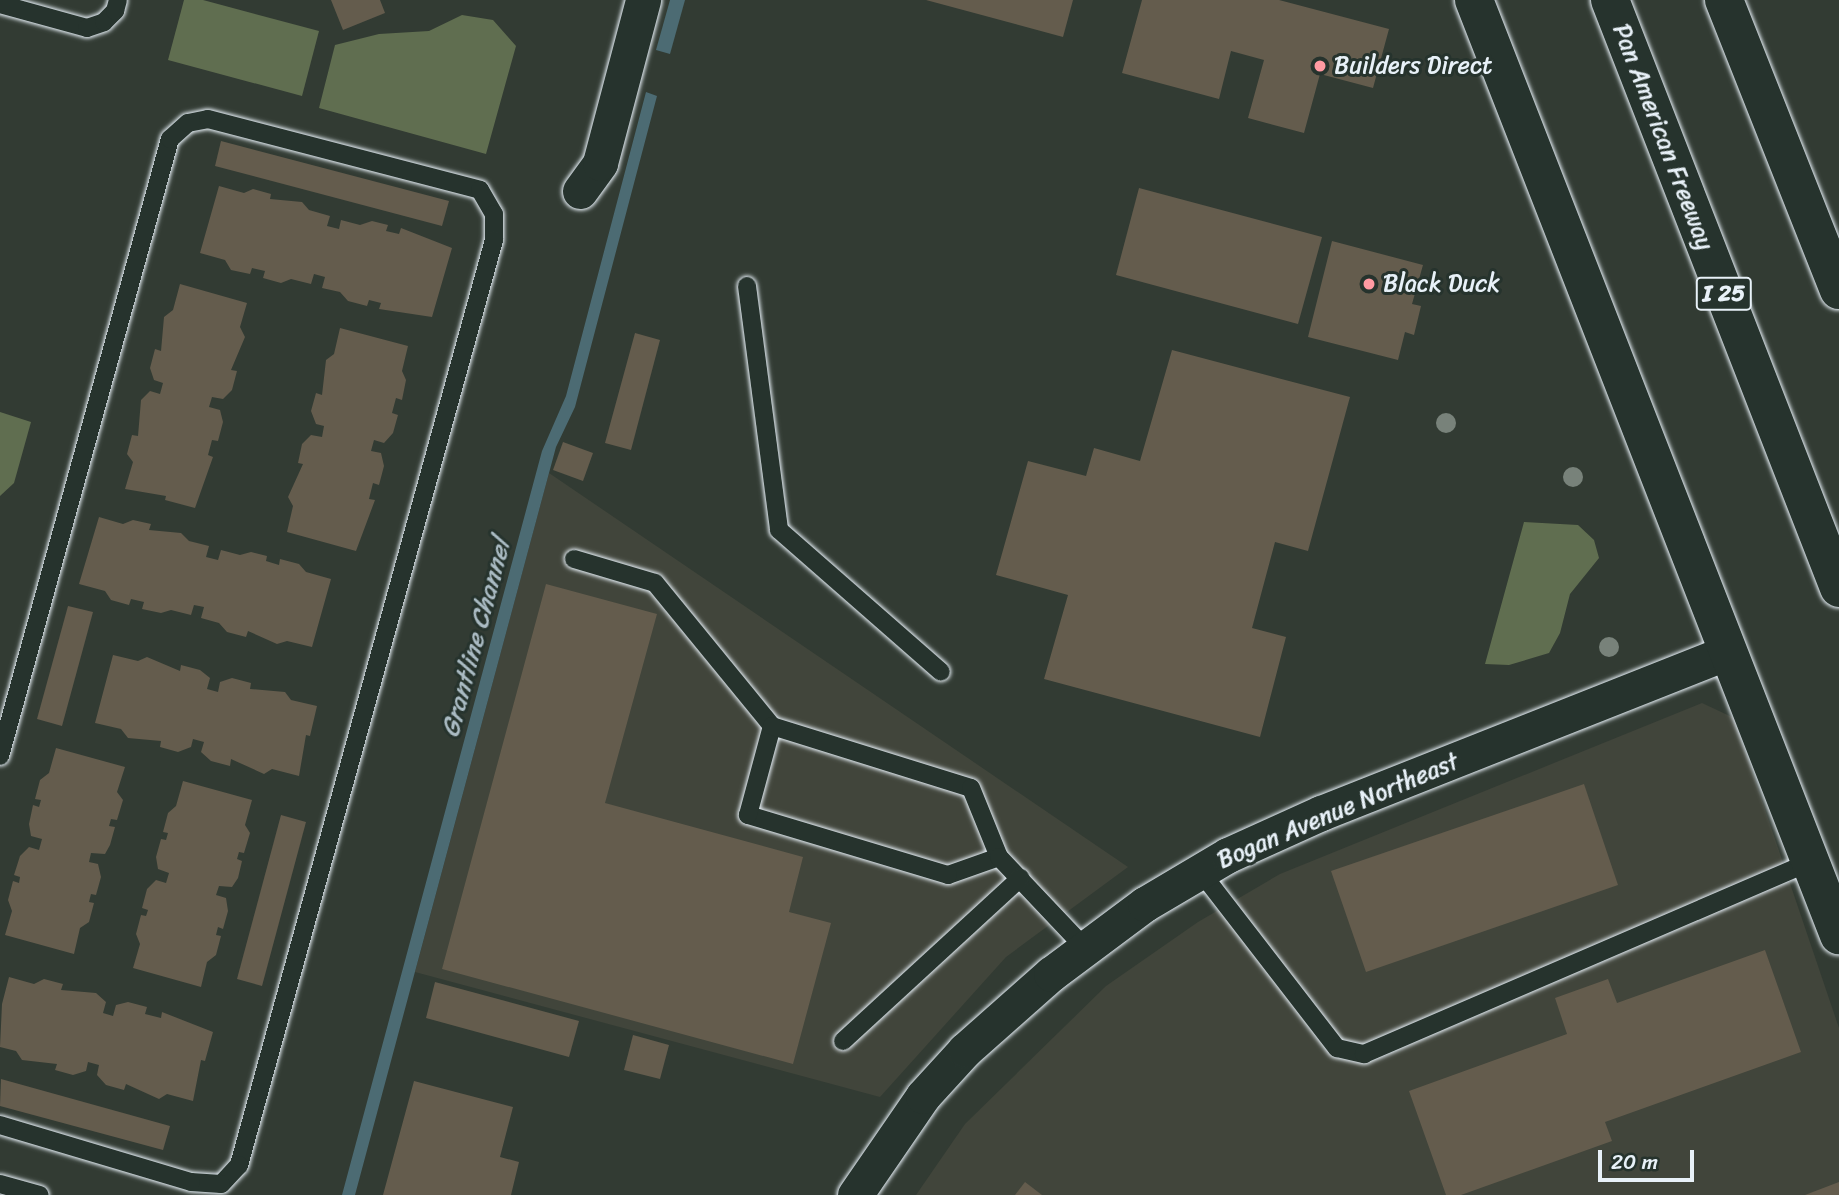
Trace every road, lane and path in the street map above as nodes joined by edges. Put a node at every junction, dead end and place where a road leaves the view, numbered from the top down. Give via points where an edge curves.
1 (118, 0) edge
2 (643, 0) edge
3 (1474, 0) edge
4 (1610, 0) edge
5 (1724, 0) edge
6 (0, 4) edge
7 (580, 191) dead end
8 (747, 286) dead end
9 (1839, 290) edge
10 (574, 559) dead end
11 (1839, 588) edge
12 (1726, 653) junction
13 (941, 672) dead end
14 (772, 726) junction
15 (0, 756) edge
16 (999, 857) junction
17 (1810, 862) junction
18 (1200, 872) junction
19 (1020, 878) junction
20 (1839, 935) edge
21 (1086, 948) junction
22 (843, 1041) dead end
23 (0, 1125) edge
24 (9, 1189) edge
25 (40, 1195) edge
26 (855, 1195) edge

1 - 6 lane via 104,22 87,28
2 - 7 street via 600,163
3 - 12 main road
4 - 11 main road, Pan American Freeway / I 25
5 - 9 main road
8 - 13 lane via 779,530
10 - 14 lane via 655,583
12 - 17 main road
12 - 18 street, Bogan Avenue Northeast via 1321,813
14 - 16 lane via 971,788
14 - 16 lane via 748,815 948,875
15 - 23 lane via 170,139 188,123 208,119 480,190 494,214 494,240 239,1165 221,1184 191,1182
16 - 19 lane
17 - 18 lane via 1364,1054 1337,1048
17 - 20 main road
18 - 21 street, Bogan Avenue Northeast via 1145,904
19 - 21 lane
19 - 22 lane
21 - 26 street, Bogan Avenue Northeast via 965,1050 923,1096
24 - 25 lane

